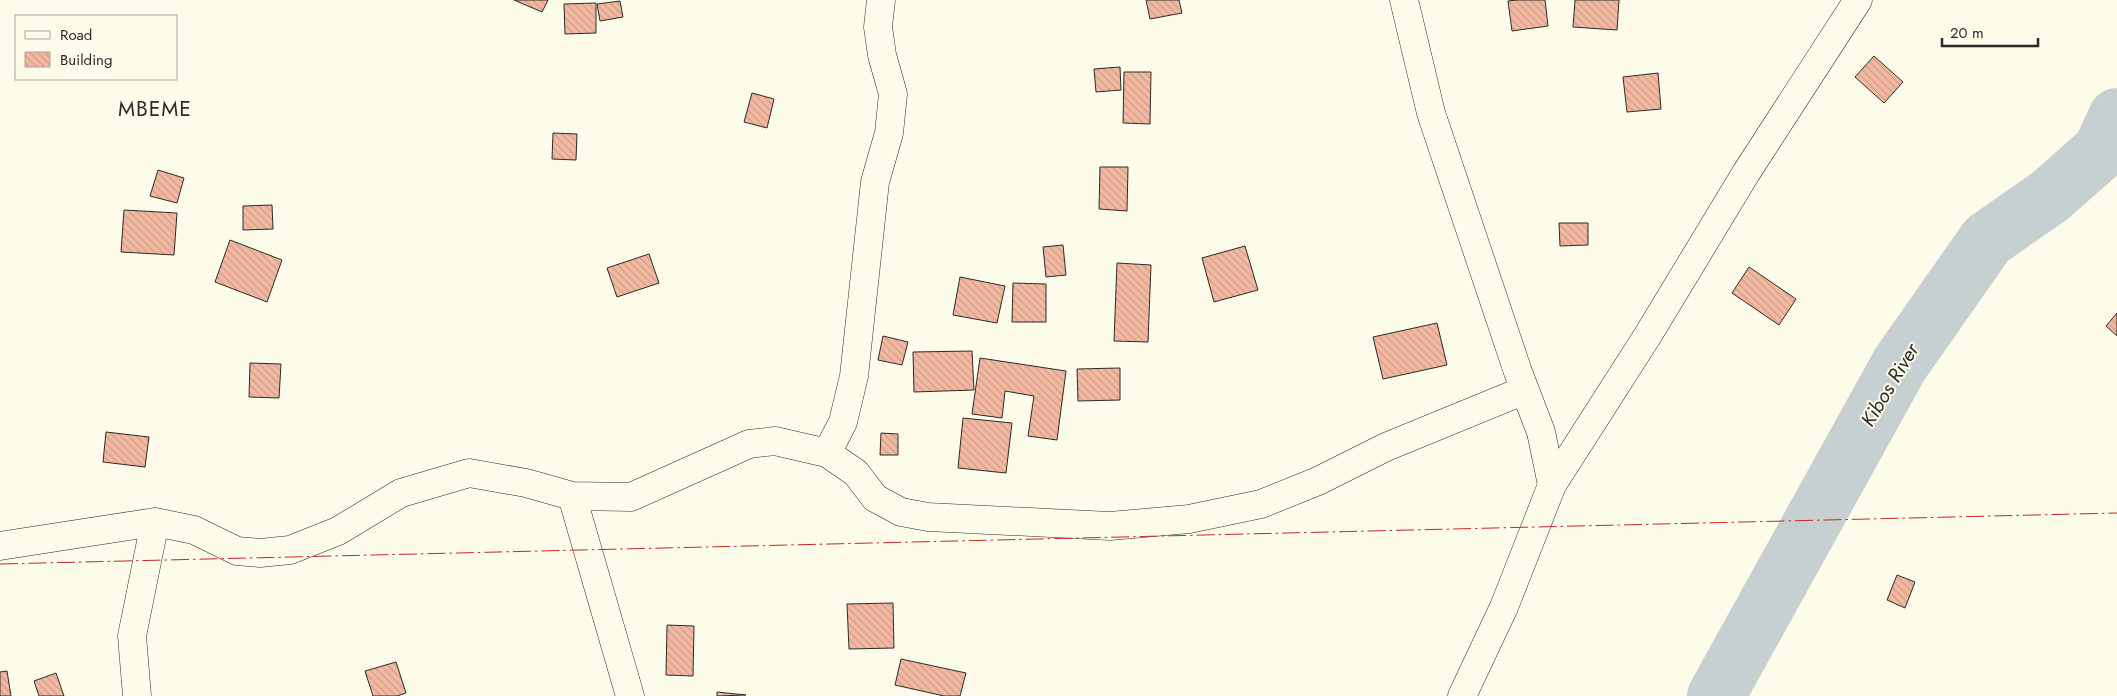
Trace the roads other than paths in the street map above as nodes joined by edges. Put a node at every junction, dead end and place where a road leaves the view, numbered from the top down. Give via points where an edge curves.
1 (881, 0) edge
2 (1404, 0) edge
3 (1858, 0) edge
4 (1525, 390) junction
5 (827, 453) junction
6 (1552, 484) junction
7 (572, 496) junction
8 (155, 522) junction
9 (0, 546) edge
10 (137, 696) edge
11 (630, 696) edge
12 (1462, 696) edge

1 - 5 street via 878,28 893,94 889,133 876,182 854,376 843,422
2 - 4 street via 1431,113
3 - 6 street
4 - 5 street via 1386,447 1318,481 1261,504 1189,519 1110,526 928,517 901,512 876,498 856,473
4 - 6 street via 1541,432
5 - 7 street via 775,441 749,444 631,497
6 - 12 street via 1504,607
7 - 8 street via 526,483 469,473 401,493 338,531 290,550 260,552 238,552 194,530
7 - 11 street
8 - 9 street
8 - 10 street via 132,636

